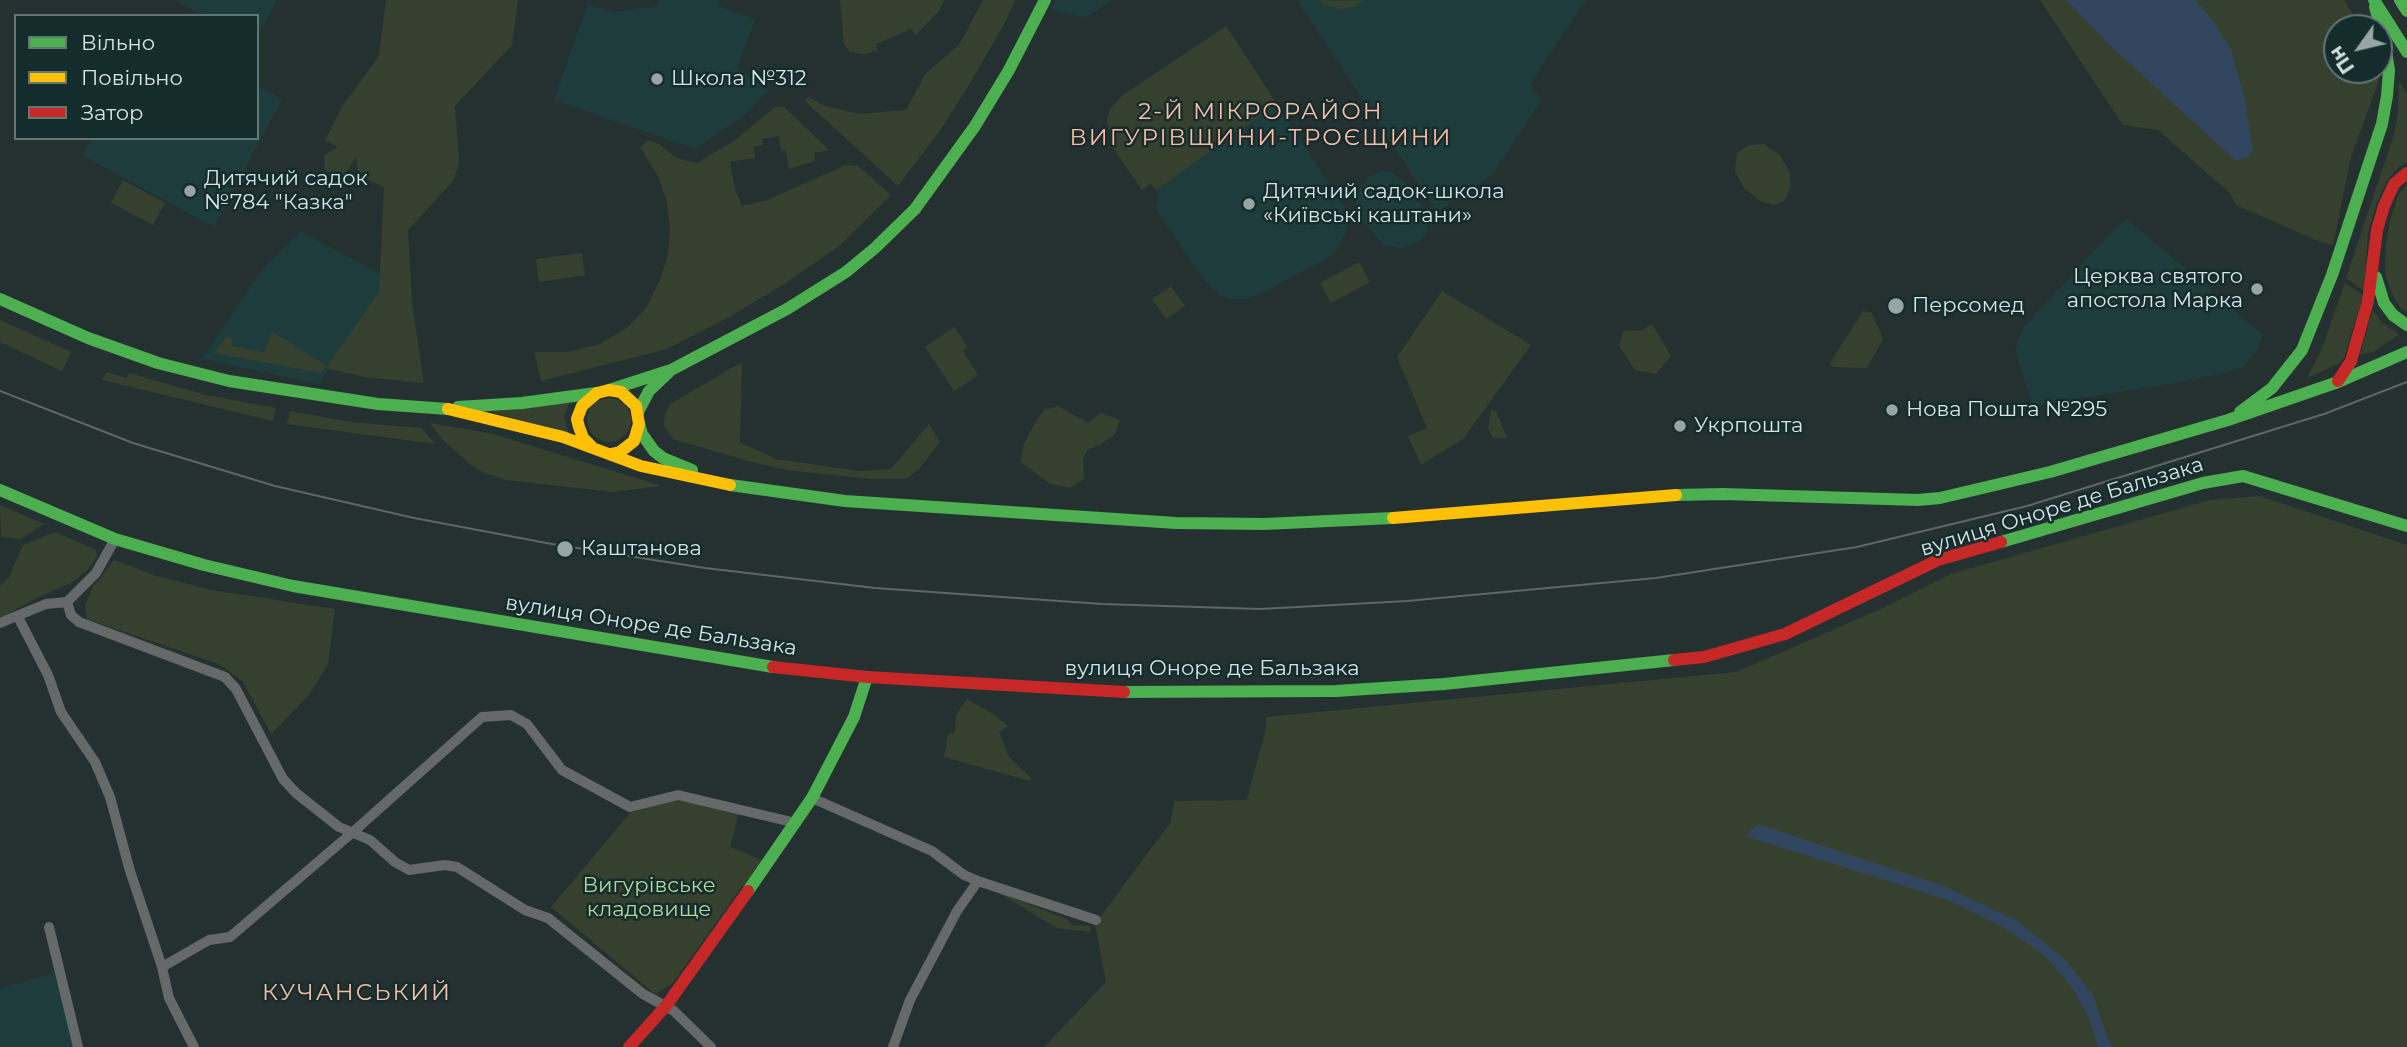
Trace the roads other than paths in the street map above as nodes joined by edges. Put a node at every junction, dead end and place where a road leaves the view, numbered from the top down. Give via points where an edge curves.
1 (1045, 0) edge
2 (2373, 0) edge
3 (2400, 0) edge
4 (2407, 11) edge
5 (2407, 52) edge
6 (2407, 173) edge
7 (2374, 266) junction
8 (0, 299) edge
9 (2407, 325) edge
10 (2407, 352) edge
11 (671, 370) junction
12 (2338, 382) junction
13 (603, 391) junction
14 (445, 408) junction
15 (638, 418) junction
16 (2228, 420) junction
17 (596, 451) junction
18 (611, 454) junction
19 (715, 480) junction
20 (0, 490) edge
21 (2407, 526) edge
22 (115, 540) junction
23 (67, 602) junction
24 (18, 617) junction
25 (0, 623) edge
26 (867, 677) junction
27 (812, 798) junction
28 (796, 823) junction
29 (353, 832) junction
30 (978, 881) junction
31 (1097, 920) dead end
32 (49, 927) dead end
33 (162, 967) junction
34 (666, 1006) junction
35 (78, 1047) edge
36 (194, 1047) edge
37 (629, 1047) edge
38 (711, 1047) edge
39 (893, 1047) edge

1 - 11 street via 975,126 901,224 815,292
2 - 5 street
2 - 16 street via 2388,62 2387,96 2332,275 2302,350 2272,388
3 - 4 street
6 - 7 street via 2386,199
7 - 9 street via 2384,303
7 - 12 street via 2351,360
8 - 14 street via 158,363 229,381 378,404
10 - 12 street, вулиця Оноре де Бальзака
11 - 13 street
11 - 15 street via 649,391
12 - 16 street, вулиця Оноре де Бальзака
13 - 14 street
13 - 15 street via 627,396
13 - 17 street via 582,406 578,419 583,438
14 - 17 street via 562,437
15 - 18 street via 634,442
15 - 19 street, вулиця Оноре де Бальзака via 649,445 663,458
16 - 19 street, вулиця Оноре де Бальзака via 1965,494 1918,500 1661,495 1387,518 1176,523 845,501
17 - 18 street
18 - 19 street, вулиця Оноре де Бальзака via 641,466
20 - 22 street, вулиця Оноре де Бальзака
21 - 26 street, вулиця Оноре де Бальзака via 2244,475 1938,560 1785,634 1704,657 1336,691 1124,692
22 - 23 street via 96,573
22 - 26 street, вулиця Оноре де Бальзака via 293,586 755,664
23 - 24 street via 46,604
23 - 29 street via 79,622 225,677 290,787 339,827
24 - 25 street
24 - 33 street via 61,712 95,762 110,797
26 - 27 street via 854,717
27 - 28 street
27 - 30 street via 932,851
28 - 29 street via 678,795 630,807 562,769 527,723 511,715 482,717
28 - 34 street
29 - 33 street via 230,937 209,940
29 - 34 street via 409,870 452,865 467,871 525,910 548,918 648,998
30 - 31 street
30 - 39 street via 916,989
32 - 35 street
33 - 36 street via 169,998
34 - 37 street
34 - 38 street

